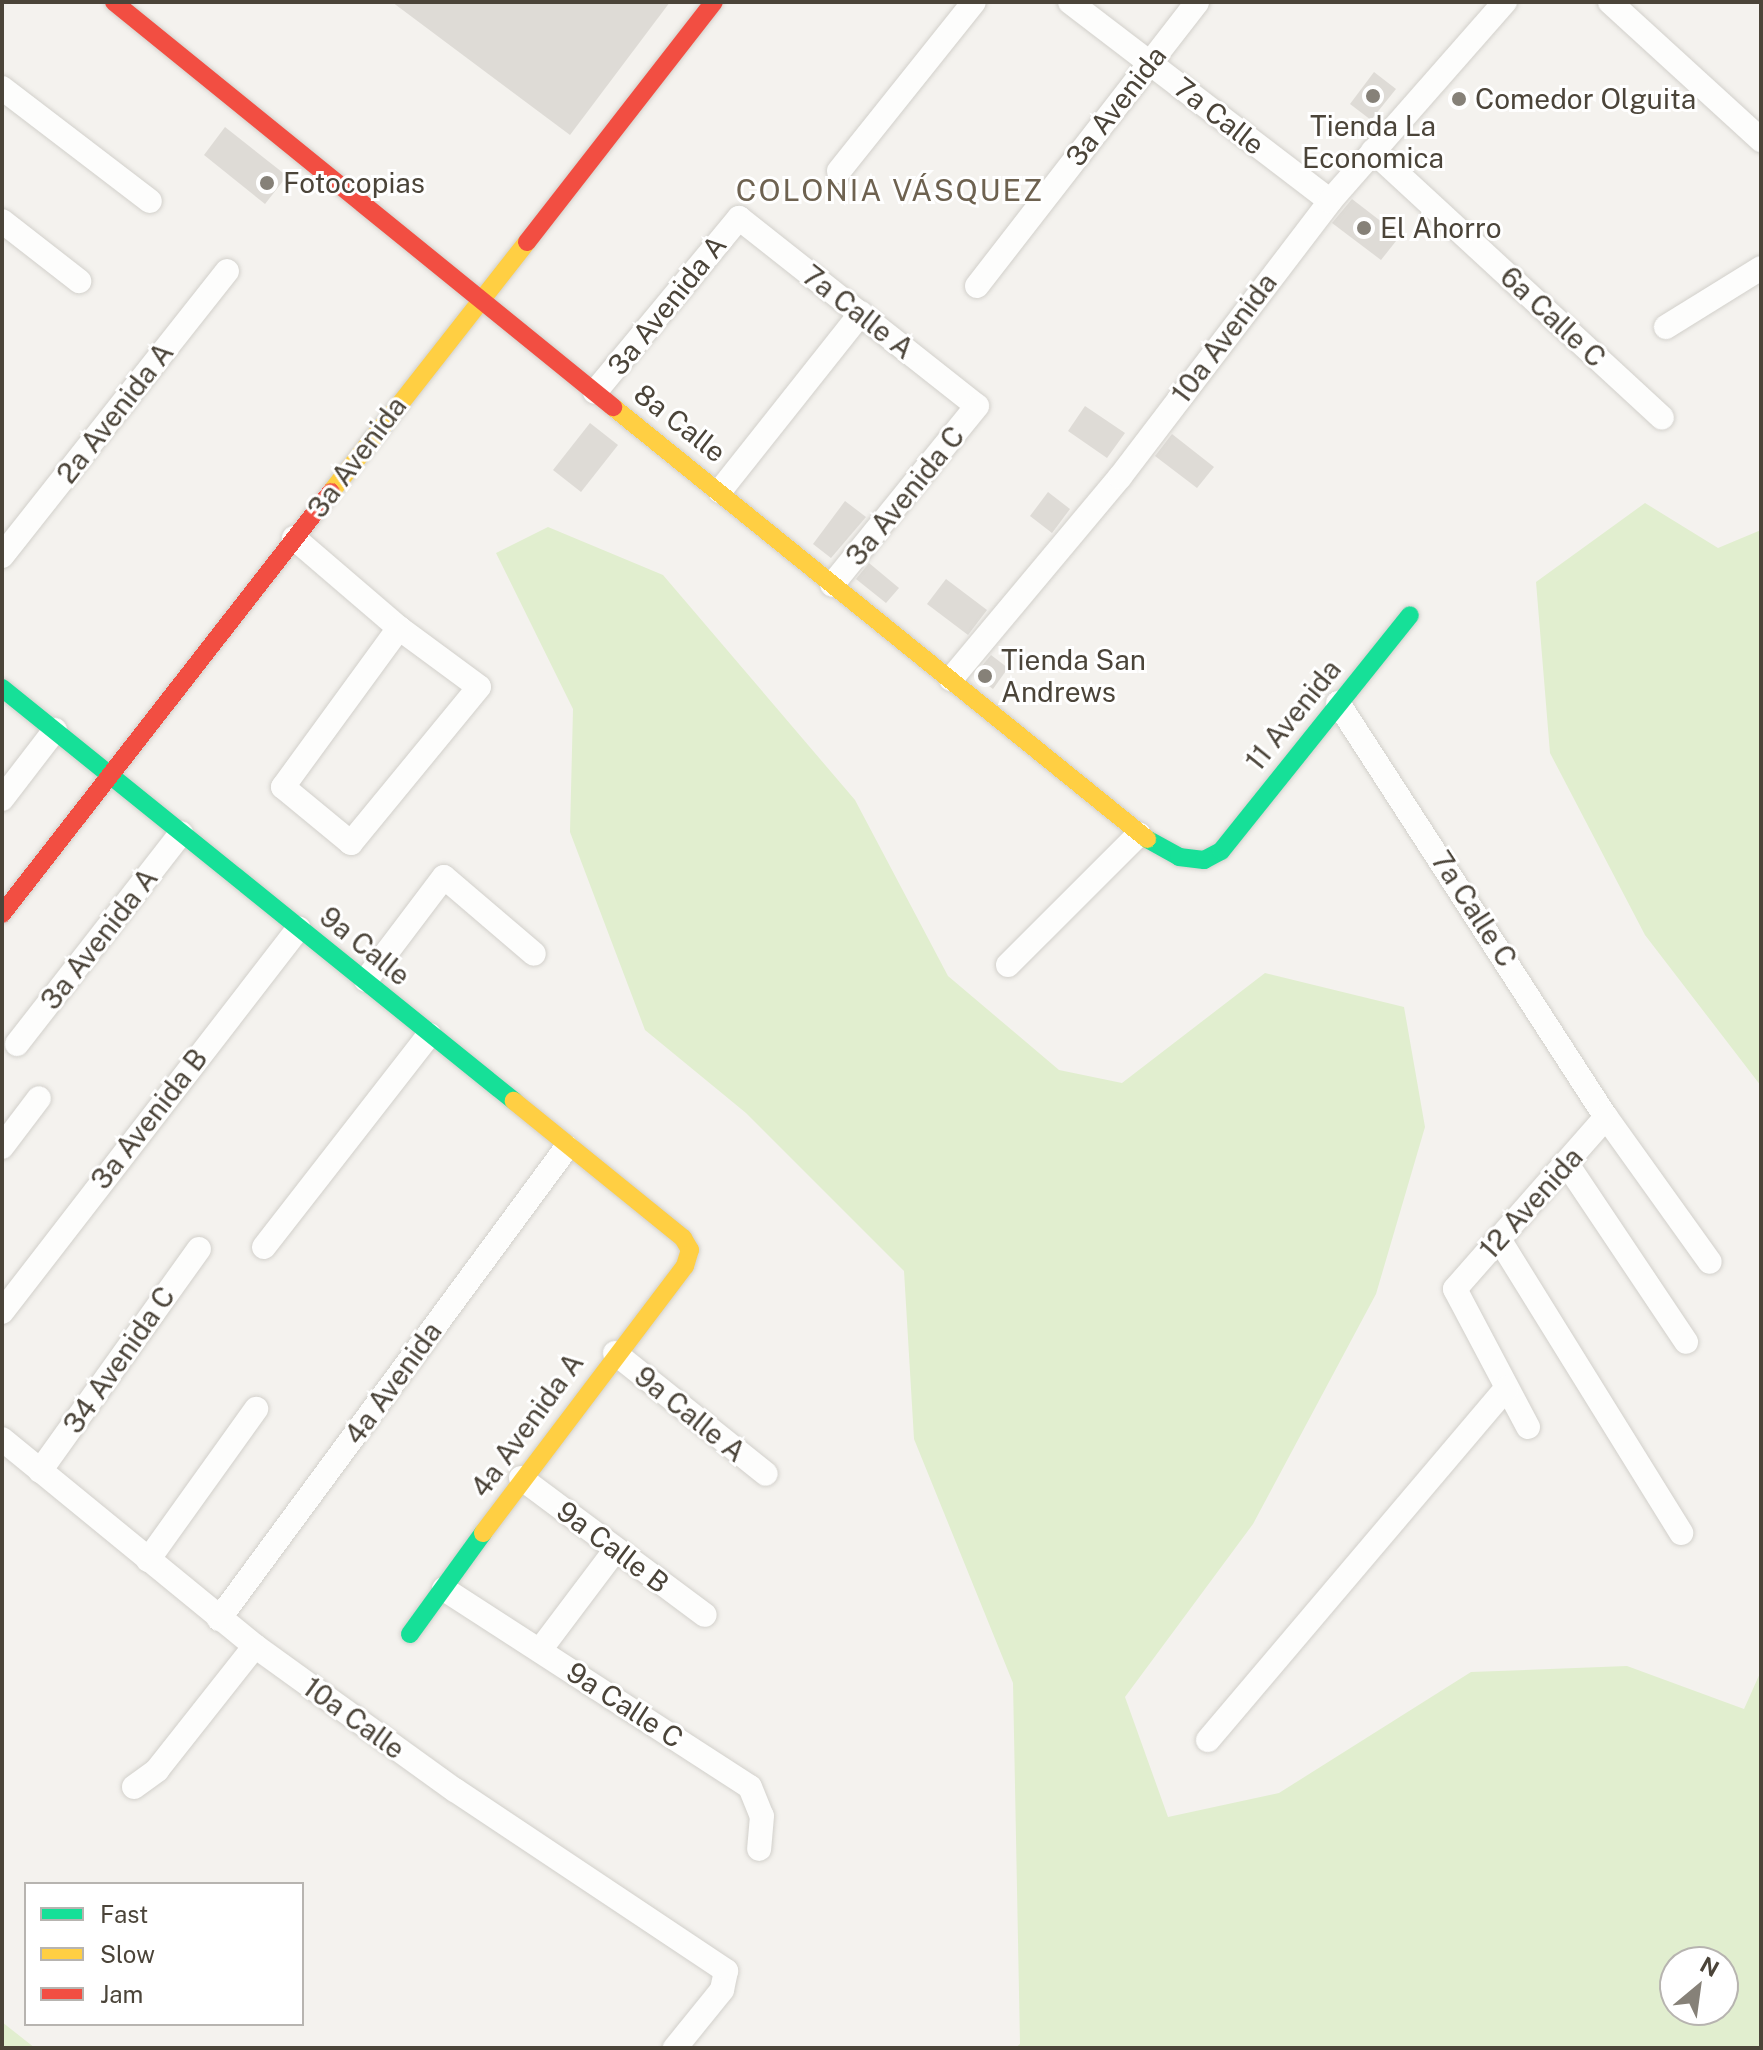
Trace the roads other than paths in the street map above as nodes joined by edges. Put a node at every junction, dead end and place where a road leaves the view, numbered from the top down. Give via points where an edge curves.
1 (114, 2) edge
2 (714, 2) edge
3 (974, 2) edge
4 (1070, 2) edge
5 (1197, 2) edge
6 (1505, 2) edge
7 (1610, 2) edge
8 (1149, 62) junction
9 (2, 88) edge
10 (1761, 140) edge
11 (1373, 151) junction
12 (839, 171) dead end
13 (150, 201) dead end
14 (1330, 201) junction
15 (739, 218) joint
16 (2, 221) edge
17 (1761, 268) edge
18 (227, 271) dead end
19 (79, 281) dead end
20 (977, 286) dead end
21 (476, 300) junction
22 (861, 313) junction
23 (1666, 327) dead end
24 (595, 392) junction
25 (977, 406) joint
26 (1662, 418) dead end
27 (720, 491) junction
28 (294, 538) junction
29 (2, 556) edge
30 (832, 585) junction
31 (1410, 615) dead end
32 (399, 628) junction
33 (951, 679) junction
34 (2, 688) edge
35 (1338, 703) junction
36 (55, 730) junction
37 (109, 775) junction
38 (2, 798) edge
39 (181, 833) junction
40 (1139, 834) junction
41 (1221, 851) joint
42 (2, 914) edge
43 (299, 928) junction
44 (534, 954) dead end
45 (1008, 965) dead end
46 (366, 980) junction
47 (429, 1035) junction
48 (17, 1044) dead end
49 (39, 1098) dead end
50 (1606, 1117) junction
51 (2, 1147) edge
52 (567, 1147) junction
53 (1567, 1164) junction
54 (1499, 1239) junction
55 (264, 1247) dead end
56 (199, 1249) dead end
57 (690, 1250) joint
58 (1710, 1262) dead end
59 (2, 1312) edge
60 (1686, 1342) dead end
61 (615, 1353) junction
62 (1506, 1388) junction
63 (256, 1409) dead end
64 (1528, 1427) dead end
65 (2, 1439) edge
66 (40, 1471) junction
67 (766, 1474) dead end
68 (521, 1478) junction
69 (1681, 1533) dead end
70 (616, 1549) junction
71 (148, 1560) junction
72 (444, 1589) junction
73 (705, 1615) dead end
74 (219, 1619) junction
75 (410, 1634) dead end
76 (255, 1646) junction
77 (540, 1650) junction
78 (1208, 1740) dead end
79 (134, 1787) dead end
80 (759, 1849) dead end
81 (675, 2048) edge

1 - 21 street, 8a Calle
2 - 21 street, 3a Avenida
3 - 12 street
4 - 8 street, 7a Calle
5 - 8 street, 3a Avenida
6 - 11 street, 10a Avenida
7 - 10 street
8 - 14 street, 7a Calle
8 - 20 street, 3a Avenida
9 - 13 street
11 - 14 street, 10a Avenida
11 - 26 street, 6a Calle C
14 - 33 street, 10a Avenida via 1120,477
15 - 22 street, 7a Calle A
15 - 24 street, 3a Avenida A
16 - 19 street
17 - 23 street
18 - 29 street, 2a Avenida A
21 - 24 street, 8a Calle
21 - 28 street, 3a Avenida
22 - 25 street, 7a Calle A
22 - 27 street
24 - 27 street, 8a Calle
25 - 30 street, 3a Avenida C
27 - 30 street, 8a Calle
28 - 32 street
28 - 37 street, 3a Avenida
30 - 33 street, 8a Calle
31 - 35 street, 11 Avenida
32 - 32 street via 479,687 351,843 283,787
33 - 40 street, 8a Calle
34 - 36 street, 9a Calle
35 - 41 street, 11 Avenida
35 - 50 street, 7a Calle C
36 - 37 street, 9a Calle
36 - 38 street
37 - 39 street, 9a Calle
37 - 42 street, 3a Avenida
39 - 43 street, 9a Calle
39 - 48 street, 3a Avenida A
40 - 41 street, 8a Calle via 1179,857 1204,860
40 - 45 street
43 - 46 street, 9a Calle
43 - 59 street, 3a Avenida B
44 - 46 street via 444,877
46 - 47 street, 9a Calle
47 - 52 street, 9a Calle
47 - 55 street
49 - 51 street
50 - 53 street, 12 Avenida
50 - 58 street, 7a Calle C
52 - 57 street, 9a Calle via 683,1238
52 - 74 street, 4a Avenida
53 - 54 street, 12 Avenida
53 - 60 street
54 - 62 street, 12 Avenida via 1455,1289
54 - 69 street
56 - 66 street, 34 Avenida C
57 - 61 street, 4a Avenida A via 685,1266
61 - 67 street, 9a Calle A
61 - 68 street, 4a Avenida A
62 - 64 street
62 - 78 street
63 - 71 street
65 - 66 street, 10a Calle
66 - 71 street, 10a Calle
68 - 70 street, 9a Calle B
68 - 72 street, 4a Avenida A
70 - 73 street, 9a Calle B
70 - 77 street
71 - 74 street, 10a Calle
72 - 75 street, 4a Avenida A
72 - 77 street, 9a Calle C
74 - 76 street, 10a Calle
76 - 79 street via 157,1770
76 - 81 street, 10a Calle via 455,1790 726,1971 722,1990
77 - 80 street, 9a Calle C via 750,1787 762,1816

